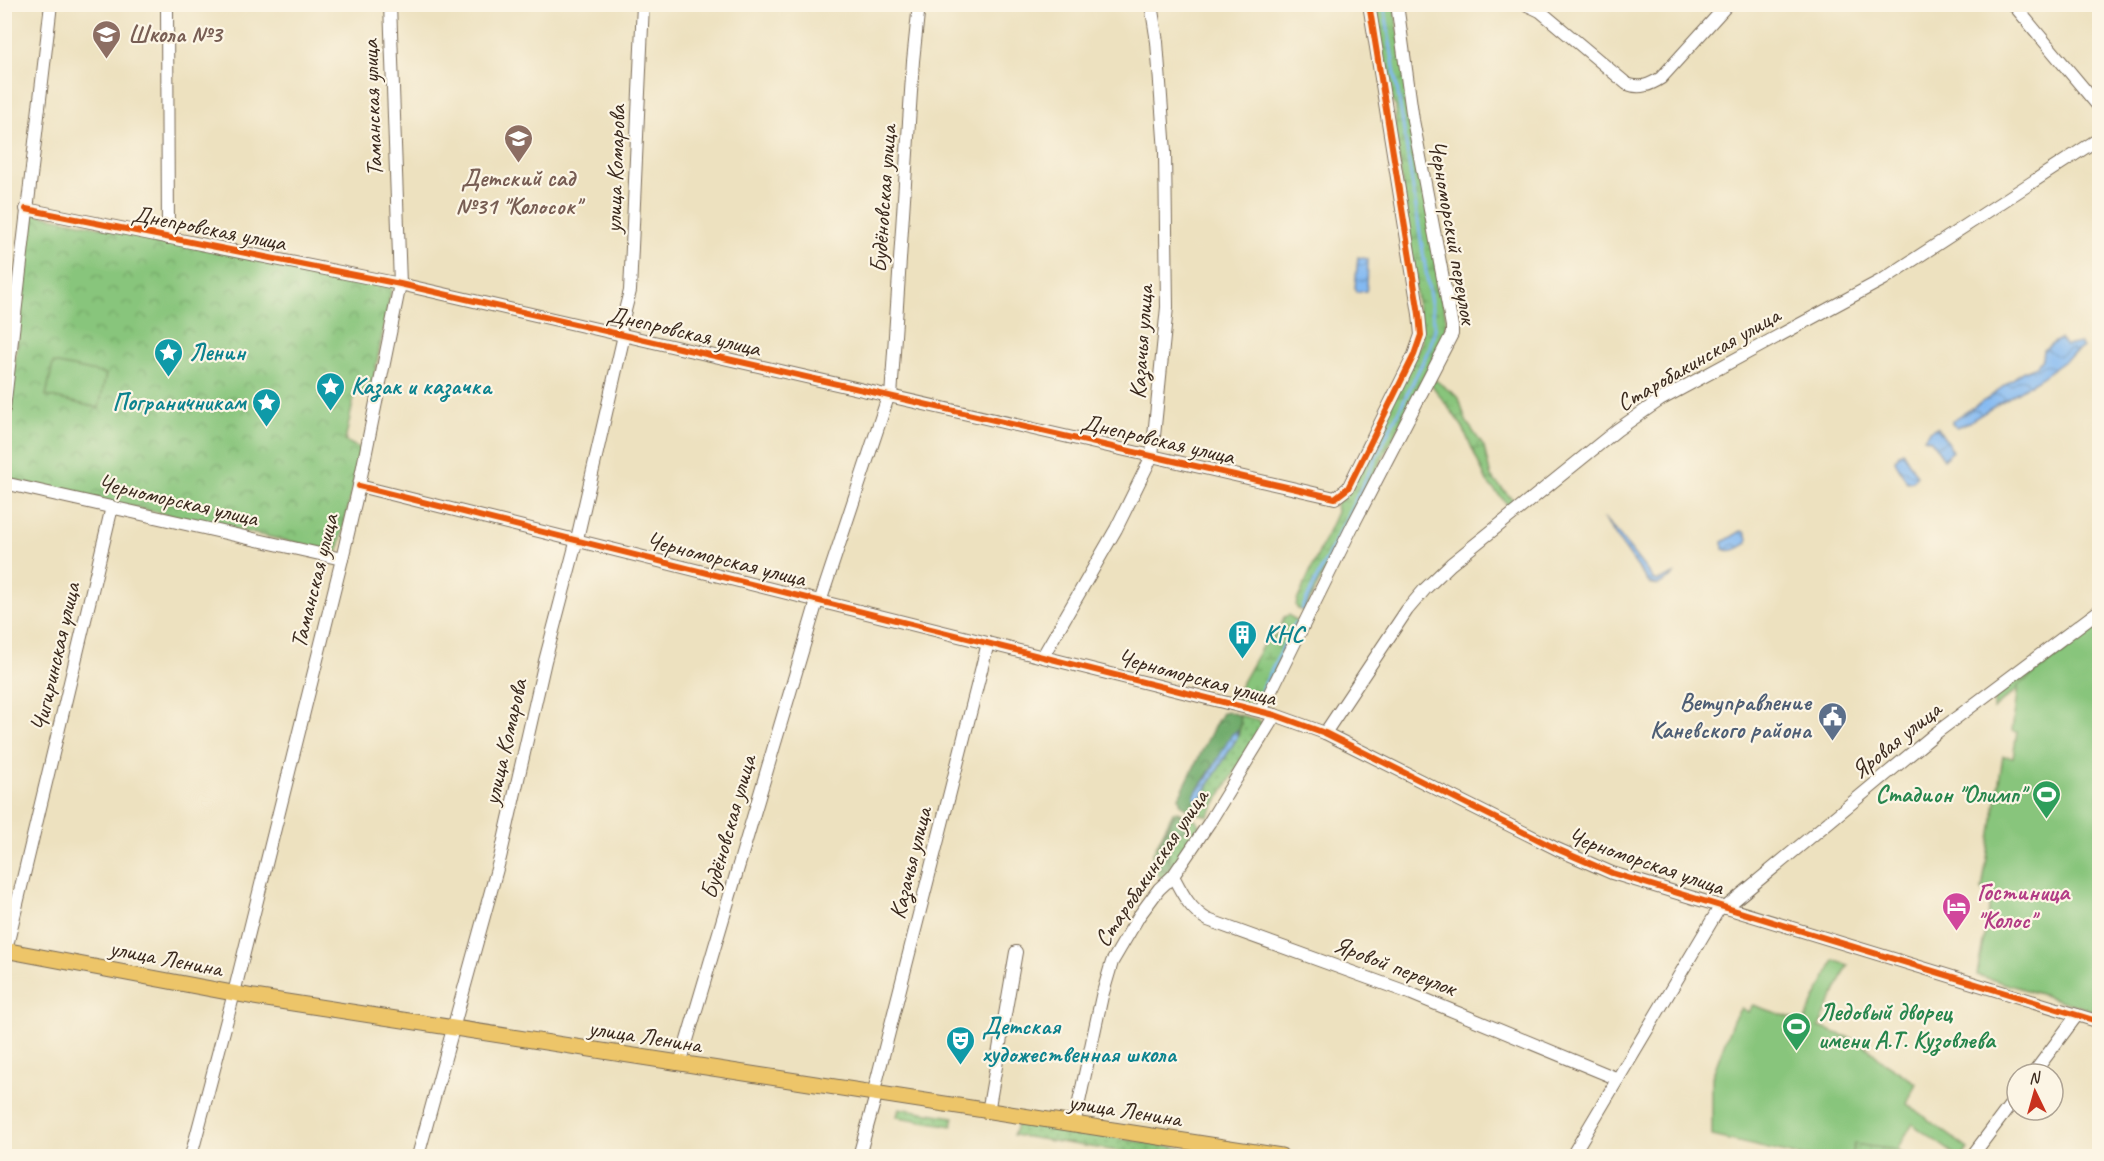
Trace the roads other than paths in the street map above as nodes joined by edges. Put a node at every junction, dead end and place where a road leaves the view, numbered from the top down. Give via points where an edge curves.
1 (51, 4) edge
2 (167, 4) edge
3 (390, 4) edge
4 (643, 4) edge
5 (920, 4) edge
6 (1151, 4) edge
7 (1369, 4) edge
8 (1397, 4) edge
9 (1728, 4) edge
10 (2013, 4) edge
11 (1532, 6) edge
12 (2100, 108) edge
13 (2100, 138) edge
14 (26, 209) junction
15 (168, 238) junction
16 (400, 284) junction
17 (621, 335) junction
18 (890, 397) junction
19 (4, 409) edge
20 (1152, 456) junction
21 (4, 483) edge
22 (359, 486) junction
23 (112, 507) junction
24 (577, 539) junction
25 (342, 559) junction
26 (818, 601) junction
27 (2100, 610) edge
28 (988, 643) junction
29 (1043, 656) junction
30 (1261, 711) junction
31 (1275, 716) junction
32 (1325, 733) junction
33 (1173, 876) junction
34 (1723, 908) junction
35 (1016, 952) dead end
36 (5, 953) edge
37 (234, 993) junction
38 (2077, 1015) junction
39 (2100, 1022) edge
40 (452, 1027) junction
41 (2042, 1062) edge
42 (680, 1064) junction
43 (1617, 1079) junction
44 (875, 1095) junction
45 (988, 1112) junction
46 (2005, 1112) edge
47 (1074, 1125) junction
48 (191, 1156) edge
49 (418, 1156) edge
50 (860, 1156) edge
51 (1281, 1156) edge
52 (1572, 1156) edge
53 (1972, 1156) edge

1 - 14 street
2 - 15 street
3 - 16 street, Таманская улица
4 - 17 street, улица Комарова via 630,291
5 - 18 street, Будёновская улица
6 - 20 street, Казачья улица via 1165,152 1167,307
7 - 20 street, Днепровская улица via 1419,314 1421,335 1414,355 1348,488 1338,497
8 - 30 street, Черноморский переулок via 1413,120 1452,334
9 - 11 street via 1661,78 1645,86 1629,85 1613,74
10 - 12 street
13 - 32 street, Старобакинская улица via 1884,279 1660,400 1617,430 1425,589
14 - 15 street, Днепровская улица
14 - 19 street
15 - 16 street, Днепровская улица
16 - 17 street, Днепровская улица
16 - 22 street, Таманская улица
17 - 18 street, Днепровская улица
17 - 24 street, улица Комарова
18 - 20 street, Днепровская улица
18 - 26 street, Будёновская улица
20 - 29 street, Казачья улица via 1116,529
21 - 23 street, Черноморская улица
22 - 24 street, Черноморская улица
22 - 25 street, Таманская улица
23 - 25 street, Черноморская улица
23 - 36 street, Чигиринская улица
24 - 26 street, Черноморская улица
24 - 40 street, улица Комарова via 500,858
25 - 37 street, Таманская улица
26 - 28 street, Черноморская улица
26 - 42 street, Будёновская улица
27 - 34 street, Яровая улица via 1936,733
28 - 29 street, Черноморская улица
28 - 44 street, Казачья улица
29 - 30 street, Черноморская улица
30 - 31 street, Черноморская улица
31 - 32 street, Черноморская улица
31 - 33 street, Старобакинская улица
32 - 34 street, Черноморская улица via 1583,861
33 - 43 street, Яровой переулок via 1186,900 1208,920 1407,992
33 - 47 street, Старобакинская улица via 1139,916 1112,962
34 - 38 street, Черноморская улица
34 - 43 street, Яровая улица
35 - 45 street
36 - 37 main road, улица Ленина
37 - 40 main road, улица Ленина
37 - 48 street, Таманская улица
38 - 39 street, Черноморская улица
38 - 41 street
40 - 42 main road, улица Ленина
40 - 49 street, улица Комарова
42 - 44 main road, улица Ленина
43 - 52 street, Яровая улица
44 - 45 main road, улица Ленина
44 - 50 street, Казачья улица
45 - 47 main road, улица Ленина
46 - 53 street
47 - 51 main road, улица Ленина

